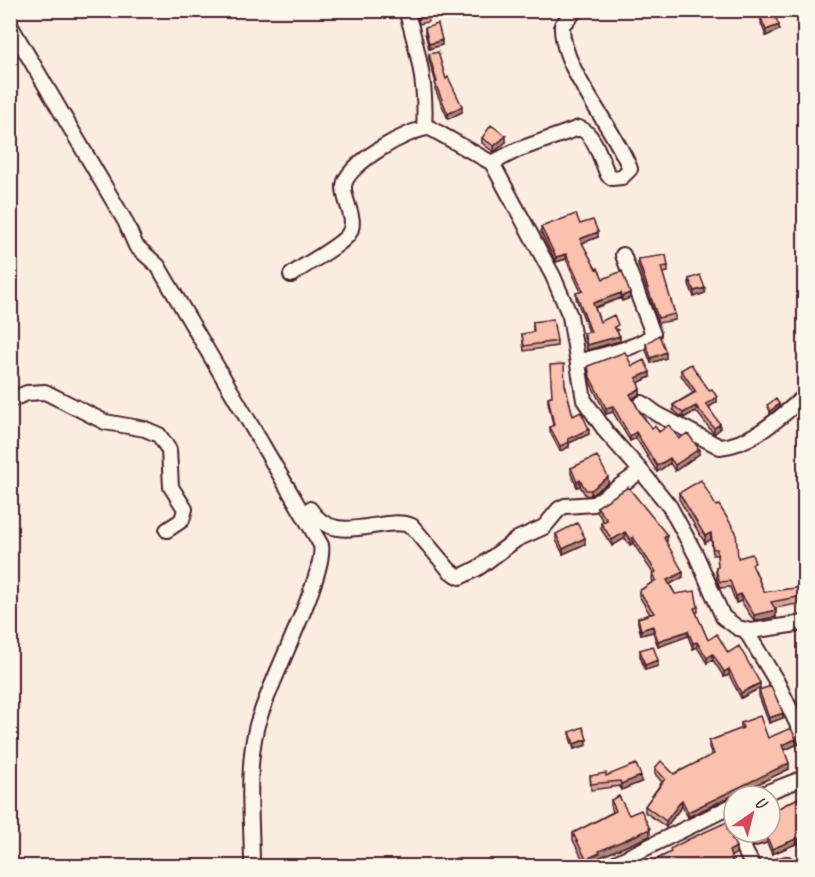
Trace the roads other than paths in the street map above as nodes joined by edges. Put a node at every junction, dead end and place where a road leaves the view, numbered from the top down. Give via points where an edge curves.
1 (406, 10) edge
2 (576, 10) edge
3 (10, 26) edge
4 (424, 128) junction
5 (492, 163) junction
6 (623, 255) dead end
7 (291, 275) dead end
8 (579, 362) junction
9 (804, 397) edge
10 (10, 400) edge
11 (642, 403) dead end
12 (642, 471) junction
13 (290, 493) junction
14 (167, 530) dead end
15 (804, 623) edge
16 (746, 631) junction
17 (804, 738) edge
18 (804, 778) edge
19 (782, 786) edge
20 (722, 811) edge
21 (742, 844) edge
22 (632, 862) edge
23 (252, 867) edge
24 (609, 867) edge
25 (753, 867) edge

1 - 4 street via 426,94
2 - 5 street via 562,25 562,36 579,76 630,169 622,177 608,175 592,141 579,128
3 - 13 street via 125,220 136,246 158,266
4 - 5 street via 435,129
4 - 7 street via 386,146 348,177 344,185 350,233
5 - 8 street via 553,276 570,316
6 - 8 street via 653,334
8 - 12 street via 584,399 607,433
9 - 11 street via 767,428 720,447
10 - 14 street via 45,392 105,422 159,435 169,450 171,487 186,509 182,520
12 - 13 street via 594,504 559,509 544,526 460,577 450,571 412,526 328,526 316,519 299,492
12 - 16 street via 682,528 723,617
13 - 23 street via 322,549 315,578 256,729 250,796
15 - 16 street
16 - 17 street
18 - 19 street
20 - 22 street
21 - 25 street
22 - 24 street

